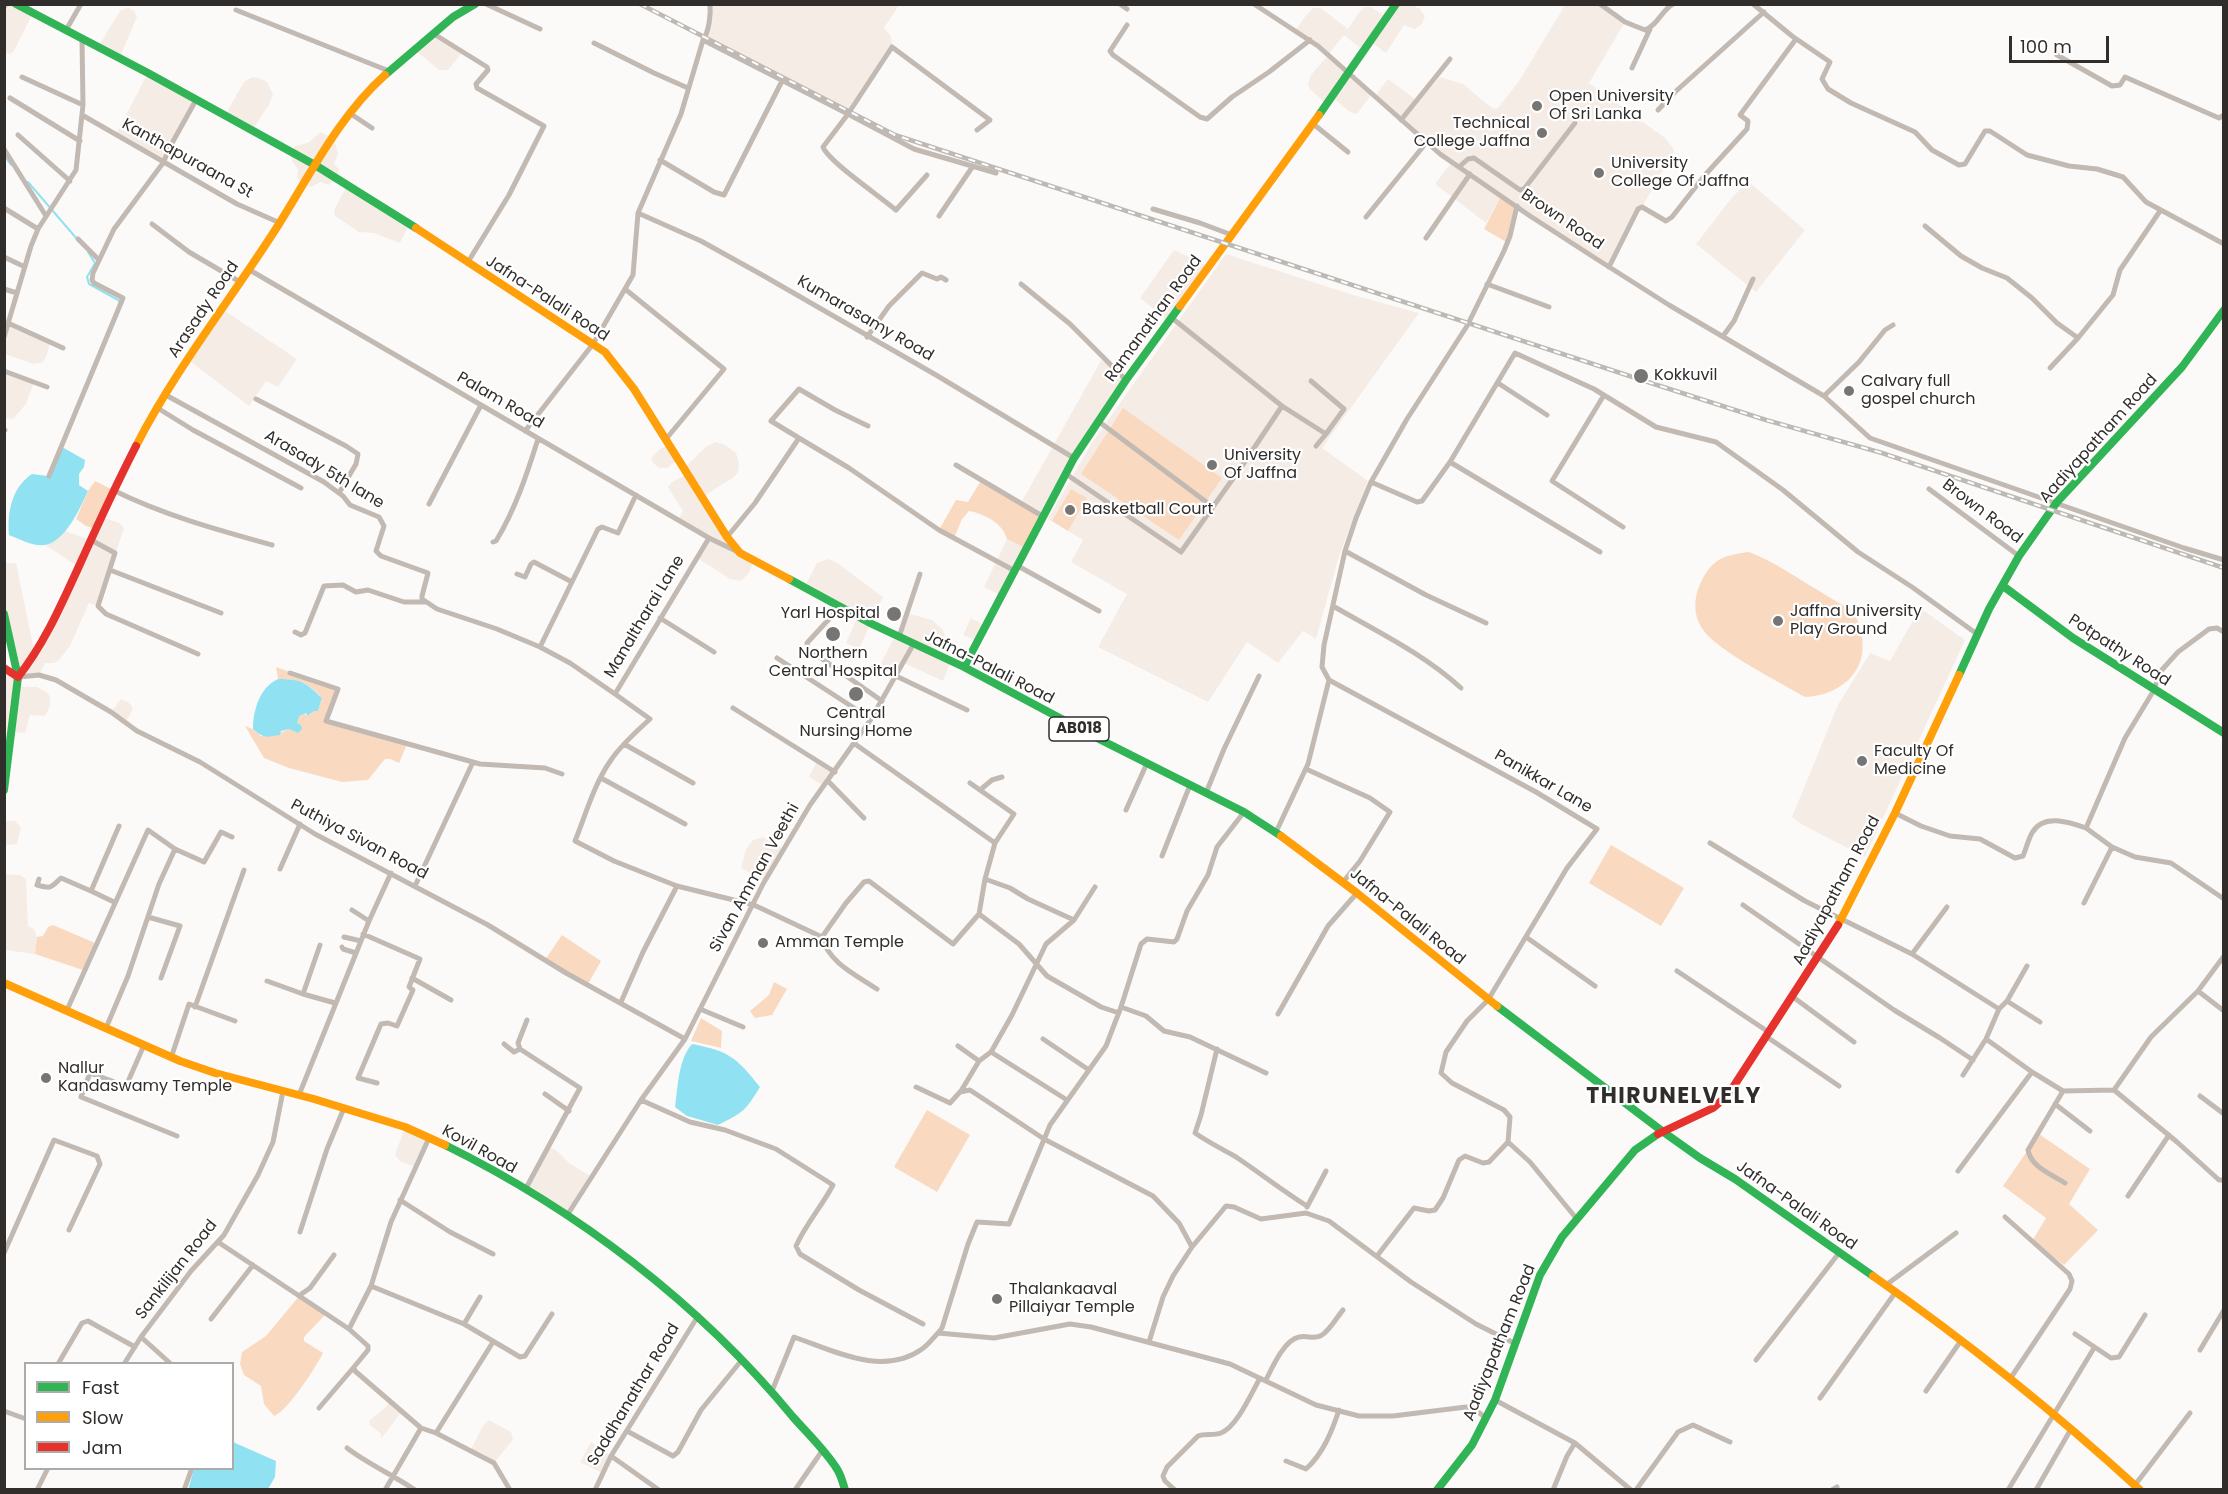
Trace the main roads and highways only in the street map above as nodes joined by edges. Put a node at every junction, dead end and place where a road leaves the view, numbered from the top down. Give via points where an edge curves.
1 (16, 4) edge
2 (475, 4) edge
3 (1396, 4) edge
4 (315, 165) junction
5 (2222, 316) edge
6 (2003, 586) junction
7 (4, 614) edge
8 (964, 667) junction
9 (4, 668) edge
10 (18, 677) junction
11 (2223, 733) edge
12 (7, 759) edge
13 (4, 789) edge
14 (4, 983) edge
15 (1662, 1131) junction
16 (2138, 1487) edge
17 (845, 1490) edge
18 (1437, 1490) edge

1 - 4 main road, Jafna-Palali Road / AB018
2 - 4 main road, Arasady Road via 453,17 367,92
3 - 8 main road, Ramanathan Road via 1074,458
4 - 8 main road, Jafna-Palali Road / AB018 via 614,361 740,553 913,645
4 - 10 main road, Arasady Road via 156,407 35,656
5 - 6 main road, Aadiyapatham Road via 2182,367 2057,502
6 - 11 main road, Potpathy Road via 2073,638
6 - 15 main road, Aadiyapatham Road via 1895,813 1818,958 1728,1095 1713,1108
7 - 10 main road
8 - 15 main road, Jafna-Palali Road / AB018 via 1276,832
9 - 10 main road
10 - 12 main road
12 - 13 main road
14 - 17 main road, Kovil Road via 171,1058 405,1127 568,1214 697,1316 772,1391 838,1470
15 - 16 main road, Jafna-Palali Road / AB018 via 1886,1285 2010,1379
15 - 18 main road, Aadiyapatham Road via 1635,1150 1562,1237 1540,1275 1495,1400 1472,1445

